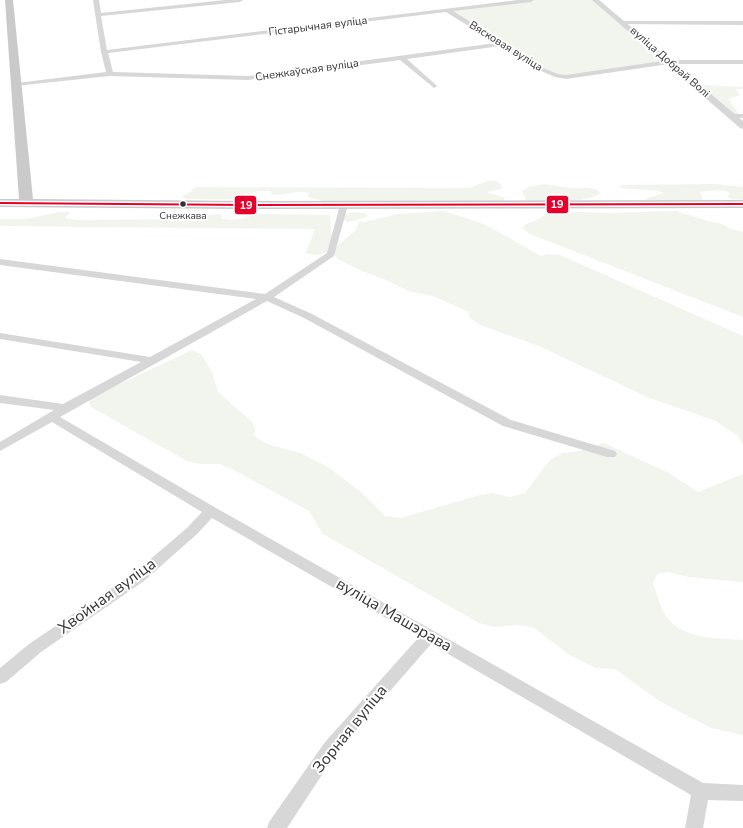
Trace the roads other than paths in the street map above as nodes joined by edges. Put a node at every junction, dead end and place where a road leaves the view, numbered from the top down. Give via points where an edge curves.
1 (9, 0) edge
2 (96, 0) edge
3 (240, 0) edge
4 (531, 0) edge
5 (595, 0) edge
6 (447, 10) junction
7 (100, 15) junction
8 (623, 23) junction
9 (743, 24) edge
10 (503, 44) junction
11 (104, 52) junction
12 (401, 57) junction
13 (669, 62) junction
14 (743, 62) edge
15 (110, 74) junction
16 (17, 85) junction
17 (434, 86) dead end
18 (732, 116) junction
19 (743, 116) edge
20 (743, 126) edge
21 (0, 203) edge
22 (26, 204) junction
23 (743, 204) edge
24 (344, 205) junction
25 (0, 262) edge
26 (267, 297) junction
27 (0, 336) edge
28 (151, 360) junction
29 (0, 399) edge
30 (65, 408) junction
31 (52, 417) junction
32 (0, 447) edge
33 (611, 454) dead end
34 (211, 511) junction
35 (430, 635) junction
36 (0, 677) edge
37 (701, 791) junction
38 (743, 794) edge
39 (276, 828) edge
40 (694, 828) edge

1 - 16 main road
2 - 7 street
3 - 7 street
4 - 6 street, Гістарычная вуліца
5 - 8 street, вуліца Добрай Волі
6 - 10 street, Вясковая вуліца
6 - 11 street, Гістарычная вуліца
7 - 11 street
8 - 9 street
8 - 13 street, вуліца Добрай Волі
10 - 12 street, Снежкаўская вуліца
10 - 13 street, Вясковая вуліца via 541,69 566,77
11 - 15 street
12 - 15 street, Снежкаўская вуліца via 248,78
12 - 17 street
13 - 14 street
13 - 18 street, вуліца Добрай Волі
15 - 16 street, Снежкаўская вуліца
16 - 22 main road
18 - 19 street
18 - 20 street, вуліца Добрай Волі
21 - 22 main road
22 - 24 main road
23 - 24 main road
24 - 26 street via 331,254
25 - 26 street
26 - 28 street
26 - 33 street via 308,316 507,423
27 - 28 street
28 - 30 street
29 - 30 street
30 - 31 street
31 - 32 street
31 - 34 street, вуліца Машэрава
34 - 35 street, вуліца Машэрава
34 - 36 street, Хвойная вуліца via 192,531 138,577 36,648
35 - 37 street, вуліца Машэрава
35 - 39 street, Зорная вуліца via 331,747
37 - 38 street, вуліца Машэрава
37 - 40 street

